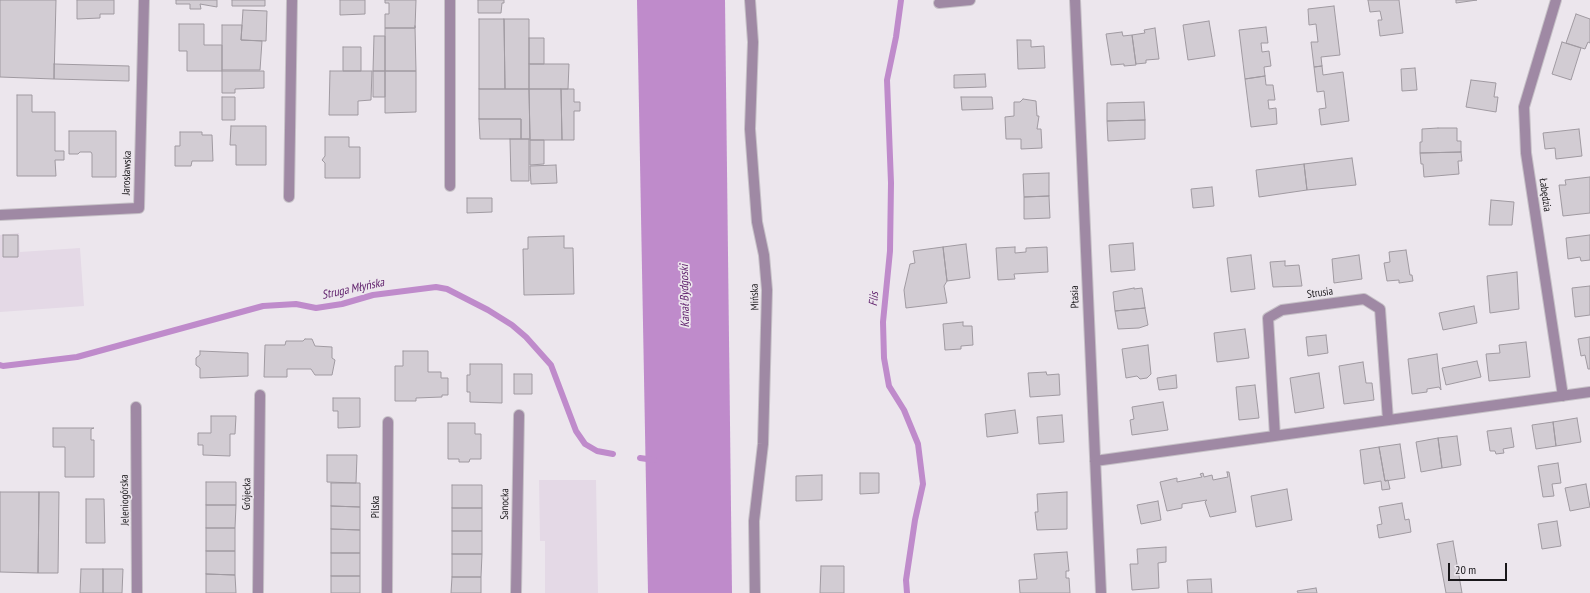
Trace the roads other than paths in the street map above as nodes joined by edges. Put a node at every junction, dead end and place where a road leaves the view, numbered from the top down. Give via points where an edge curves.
1 (144, 0) edge
2 (292, 0) edge
3 (450, 0) edge
4 (750, 0) edge
5 (970, 0) edge
6 (1075, 0) edge
7 (1556, 0) edge
8 (939, 3) dead end
9 (450, 186) dead end
10 (289, 198) dead end
11 (0, 214) edge
12 (1590, 392) edge
13 (260, 395) dead end
14 (1562, 396) junction
15 (136, 407) dead end
16 (519, 415) dead end
17 (1388, 420) junction
18 (388, 422) dead end
19 (1275, 436) junction
20 (1094, 461) junction
21 (137, 593) edge
22 (258, 593) edge
23 (387, 593) edge
24 (516, 593) edge
25 (755, 593) edge
26 (1101, 593) edge

1 - 11 street, Jarosławska via 138,208
2 - 10 street
3 - 9 street
4 - 25 street, Mińska via 753,42 750,129 755,198 768,298 763,444 754,521
5 - 8 street
6 - 20 street, Ptasia
7 - 14 street, Łabędzia via 1524,107 1526,152
12 - 14 street
13 - 22 street, Grójecka
14 - 17 street
15 - 21 street, Jeleniogórska
16 - 24 street, Sanocka
17 - 19 street
17 - 19 street, Strusia via 1380,309 1364,299 1282,310 1268,318
18 - 23 street, Pilska
19 - 20 street
20 - 26 street, Ptasia

